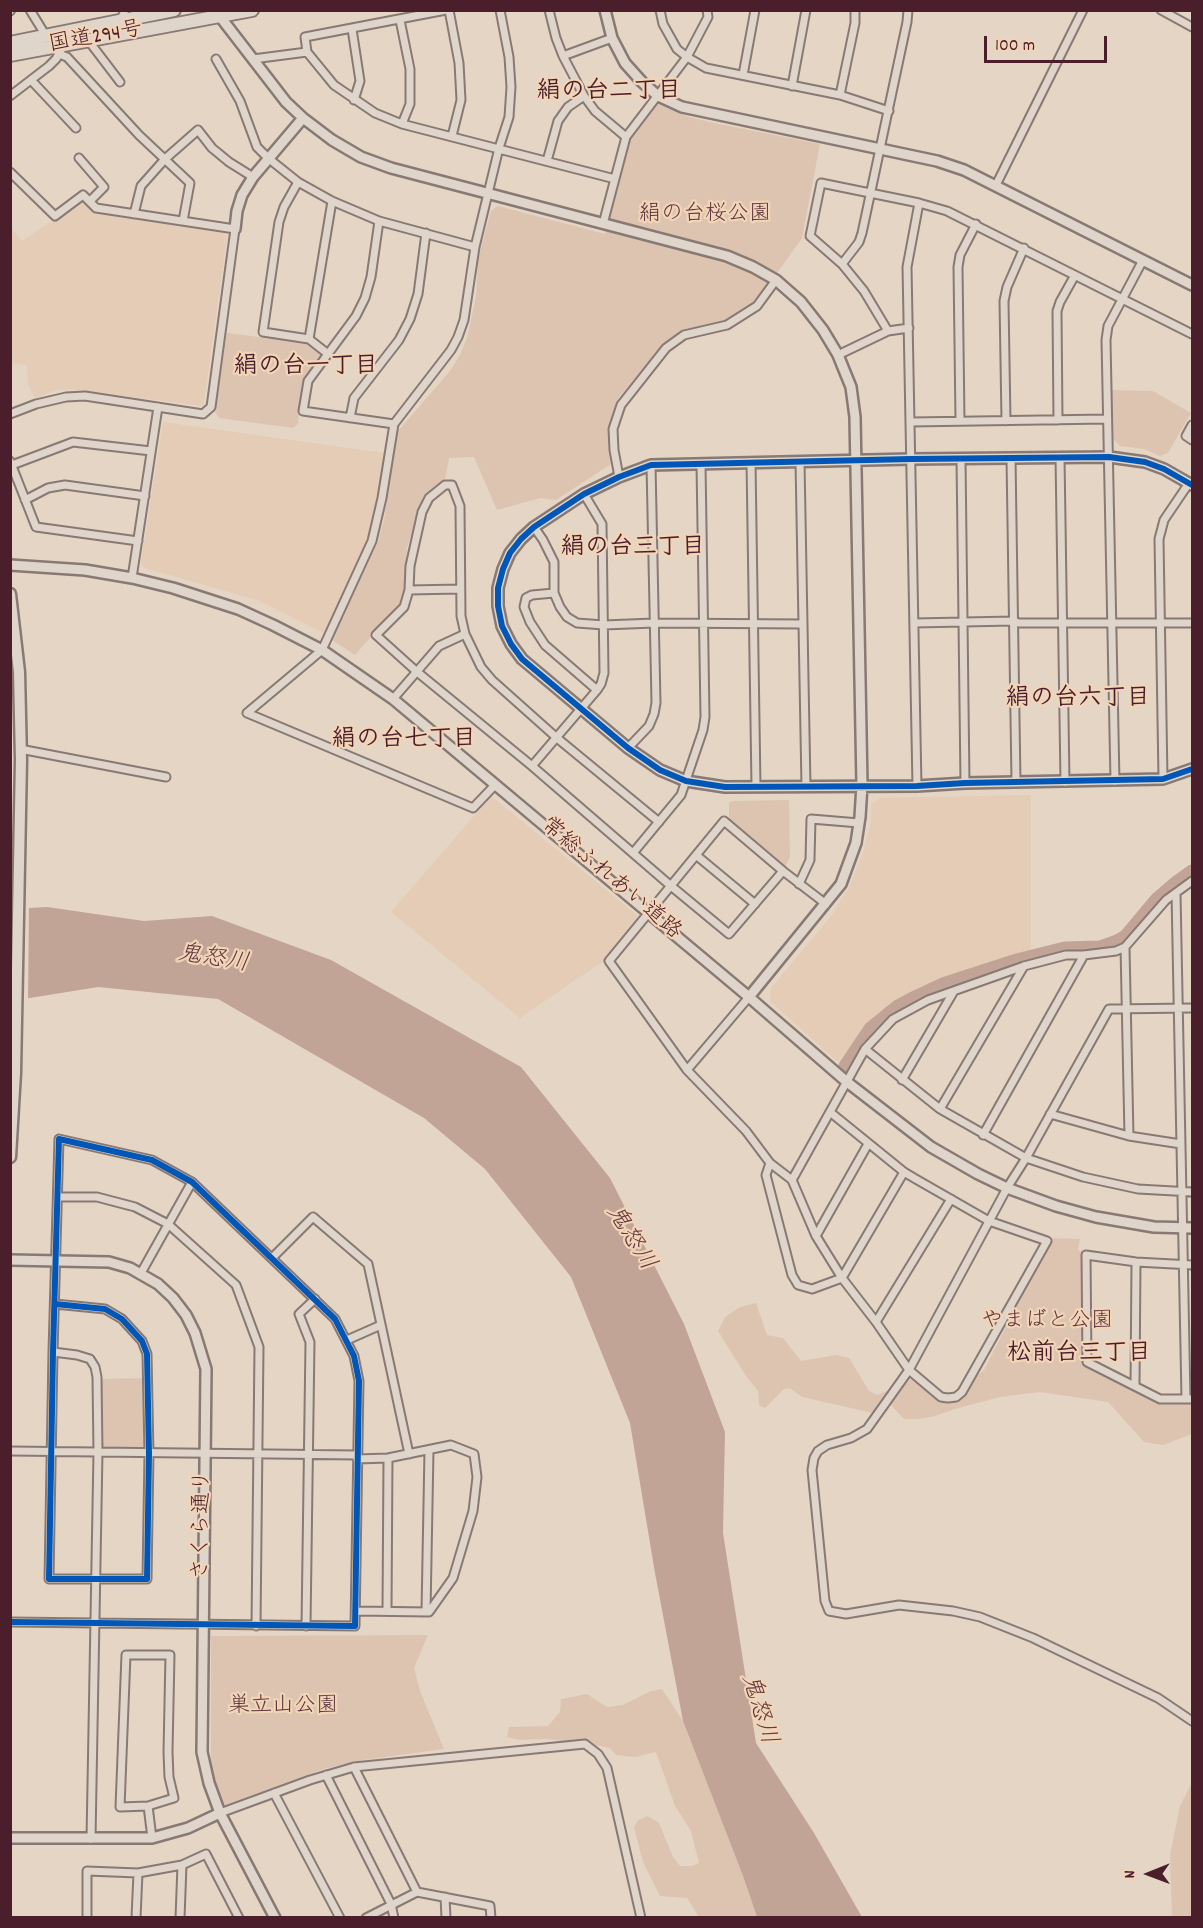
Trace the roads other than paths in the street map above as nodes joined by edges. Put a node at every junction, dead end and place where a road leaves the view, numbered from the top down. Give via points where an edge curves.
1 (30, 10) edge
2 (174, 10) edge
3 (252, 10) edge
4 (448, 10) edge
5 (500, 10) edge
6 (549, 10) edge
7 (604, 10) edge
8 (660, 10) edge
9 (707, 10) edge
10 (756, 10) edge
11 (806, 10) edge
12 (855, 10) edge
13 (908, 10) edge
14 (1083, 10) edge
15 (1161, 10) edge
16 (217, 14) edge
17 (123, 16) edge
18 (400, 20) junction
19 (1192, 27) edge
20 (352, 29) junction
21 (46, 36) junction
22 (612, 38) junction
23 (88, 40) junction
24 (10, 43) edge
25 (61, 49) junction
26 (307, 52) junction
27 (10, 55) edge
28 (562, 56) junction
29 (687, 57) junction
30 (216, 59) dead end
31 (253, 60) junction
32 (743, 75) junction
33 (31, 80) junction
34 (120, 82) dead end
35 (792, 86) junction
36 (840, 95) junction
37 (10, 96) edge
38 (584, 96) junction
39 (658, 96) junction
40 (354, 100) junction
41 (889, 111) junction
42 (303, 118) junction
43 (402, 124) junction
44 (76, 128) dead end
45 (452, 136) junction
46 (626, 137) junction
47 (500, 148) junction
48 (880, 149) junction
49 (79, 158) dead end
50 (268, 158) junction
51 (165, 159) junction
52 (548, 161) junction
53 (10, 172) edge
54 (253, 177) junction
55 (615, 179) junction
56 (298, 182) junction
57 (996, 185) junction
58 (871, 193) junction
59 (489, 194) junction
60 (90, 201) junction
61 (332, 201) junction
62 (919, 203) junction
63 (134, 214) junction
64 (183, 221) junction
65 (379, 221) junction
66 (603, 224) junction
67 (976, 224) junction
68 (235, 229) junction
69 (426, 233) junction
70 (475, 247) junction
71 (1024, 248) junction
72 (1143, 260) junction
73 (842, 264) junction
74 (1075, 275) junction
75 (776, 280) junction
76 (1192, 285) edge
77 (1123, 299) junction
78 (909, 328) junction
79 (888, 331) junction
80 (1192, 334) edge
81 (309, 339) junction
82 (328, 354) junction
83 (838, 355) junction
84 (158, 407) junction
85 (10, 414) edge
86 (350, 418) junction
87 (1107, 419) junction
88 (1058, 420) junction
89 (960, 421) junction
90 (1006, 421) junction
91 (910, 422) junction
92 (394, 424) junction
93 (1192, 425) edge
94 (1192, 440) edge
95 (152, 451) junction
96 (1060, 457) junction
97 (1108, 457) junction
98 (1011, 458) junction
99 (911, 459) junction
100 (961, 459) junction
101 (856, 461) junction
102 (751, 462) junction
103 (800, 462) junction
104 (11, 463) edge
105 (701, 464) junction
106 (651, 465) junction
107 (620, 477) junction
108 (1191, 484) edge
109 (584, 494) junction
110 (145, 496) junction
111 (25, 500) junction
112 (534, 527) junction
113 (138, 541) junction
114 (10, 566) edge
115 (132, 578) junction
116 (460, 588) junction
117 (409, 590) junction
118 (554, 593) junction
119 (10, 594) edge
120 (1012, 621) junction
121 (963, 622) junction
122 (1062, 622) junction
123 (1112, 622) junction
124 (1161, 622) junction
125 (654, 623) junction
126 (703, 623) junction
127 (914, 623) junction
128 (1192, 623) edge
129 (802, 624) junction
130 (604, 625) junction
131 (753, 625) junction
132 (465, 634) junction
133 (322, 650) junction
134 (416, 671) junction
135 (597, 690) junction
136 (393, 699) junction
137 (582, 709) junction
138 (557, 738) junction
139 (628, 748) junction
140 (20, 754) junction
141 (532, 766) junction
142 (1192, 769) edge
143 (166, 777) dead end
144 (1163, 779) junction
145 (686, 781) junction
146 (1115, 781) junction
147 (1016, 782) junction
148 (1065, 782) junction
149 (965, 783) junction
150 (495, 784) junction
151 (861, 785) junction
152 (917, 786) junction
153 (756, 787) junction
154 (806, 787) junction
155 (659, 822) junction
156 (859, 823) junction
157 (633, 853) junction
158 (696, 855) junction
159 (783, 871) junction
160 (1192, 881) edge
161 (799, 884) junction
162 (670, 886) junction
163 (1176, 892) junction
164 (755, 904) junction
165 (826, 904) junction
166 (649, 914) junction
167 (1125, 946) junction
168 (1084, 955) junction
169 (1024, 966) junction
170 (954, 991) junction
171 (749, 997) junction
172 (1178, 1008) junction
173 (1192, 1008) edge
174 (1126, 1009) junction
175 (865, 1049) junction
176 (687, 1070) junction
177 (902, 1080) junction
178 (847, 1082) junction
179 (940, 1109) junction
180 (830, 1112) junction
181 (1050, 1114) junction
182 (984, 1135) junction
183 (1129, 1136) junction
184 (868, 1144) junction
185 (1181, 1144) junction
186 (10, 1157) edge
187 (1026, 1158) junction
188 (770, 1163) junction
189 (904, 1172) junction
190 (792, 1180) junction
191 (192, 1182) junction
192 (1007, 1188) junction
193 (1182, 1192) junction
194 (1192, 1192) edge
195 (59, 1197) junction
196 (951, 1199) junction
197 (989, 1221) junction
198 (168, 1224) junction
199 (1188, 1228) edge
200 (816, 1236) junction
201 (272, 1258) junction
202 (10, 1260) edge
203 (57, 1261) junction
204 (1136, 1262) junction
205 (1184, 1265) junction
206 (1192, 1265) edge
207 (141, 1273) junction
208 (842, 1278) junction
209 (315, 1299) junction
210 (55, 1304) junction
211 (876, 1322) junction
212 (381, 1325) junction
213 (347, 1340) junction
214 (53, 1352) junction
215 (909, 1370) junction
216 (1135, 1386) junction
217 (1189, 1399) edge
218 (429, 1450) junction
219 (10, 1451) edge
220 (51, 1452) junction
221 (98, 1452) junction
222 (149, 1454) junction
223 (204, 1454) junction
224 (259, 1454) junction
225 (409, 1454) junction
226 (307, 1455) junction
227 (357, 1457) junction
228 (388, 1458) junction
229 (96, 1580) junction
230 (356, 1611) junction
231 (387, 1611) junction
232 (426, 1612) junction
233 (10, 1622) edge
234 (95, 1624) junction
235 (202, 1625) junction
236 (256, 1626) junction
237 (306, 1626) junction
238 (1192, 1721) edge
239 (354, 1767) junction
240 (326, 1775) junction
241 (274, 1793) junction
242 (148, 1806) junction
243 (220, 1813) junction
244 (10, 1838) edge
245 (152, 1838) junction
246 (91, 1839) junction
247 (182, 1866) junction
248 (138, 1873) junction
249 (417, 1892) junction
250 (445, 1897) junction
251 (391, 1904) junction
252 (87, 1917) edge
253 (136, 1917) edge
254 (180, 1917) edge
255 (236, 1917) edge
256 (275, 1917) edge
257 (340, 1917) edge
258 (366, 1917) edge
259 (394, 1917) edge
260 (446, 1917) edge
261 (491, 1917) edge
262 (641, 1917) edge

1 - 21 street
2 - 17 highway, 国道294号
3 - 16 highway, 国道294号
4 - 18 street
4 - 45 street via 459,63 461,100
5 - 47 street via 511,87 509,117
6 - 28 street
7 - 22 street
8 - 29 street via 670,39
9 - 29 street via 708,17
10 - 32 street
11 - 35 street
12 - 36 street
13 - 41 street
14 - 57 street
15 - 19 street
16 - 23 highway, 国道294号
16 - 31 street
17 - 21 highway, 国道294号
18 - 20 street
18 - 43 street via 410,69 410,104
20 - 26 street via 305,37
20 - 40 street via 360,81
21 - 24 highway, 国道294号
22 - 28 street
22 - 39 street via 625,63
23 - 25 highway, 国道294号
23 - 34 street
25 - 27 highway, 国道294号
25 - 33 street
25 - 51 street
26 - 31 street
26 - 40 street via 334,85
28 - 38 street
29 - 32 street via 706,68
29 - 39 street
30 - 50 street via 240,101 257,147
31 - 42 street
32 - 35 street
33 - 37 street
33 - 44 street
35 - 36 street
36 - 41 street
38 - 46 street
38 - 52 street via 568,107 558,122
39 - 46 street
39 - 48 street via 710,114
40 - 43 street
41 - 48 street
42 - 50 street
42 - 59 street via 361,157
43 - 45 street
45 - 47 street
46 - 55 street
47 - 52 street
47 - 59 street
48 - 57 street via 937,161
48 - 58 street
49 - 60 street via 104,187
50 - 54 street
50 - 56 street
51 - 54 street via 198,130 212,148
51 - 63 street via 141,186
51 - 64 street via 190,183
52 - 55 street
53 - 60 street via 55,216 83,195
54 - 68 street via 242,195
55 - 66 street
56 - 61 street
56 - 81 street via 279,222 263,332
57 - 72 street
58 - 62 street
58 - 73 street via 859,242
58 - 73 street via 820,183 810,236
59 - 66 street
59 - 70 street
60 - 63 street via 96,208
61 - 65 street
61 - 81 street
62 - 67 street
62 - 78 street via 907,267
63 - 64 street
64 - 68 street
65 - 69 street
65 - 82 street via 365,298
66 - 75 street via 728,256
67 - 71 street
67 - 89 street via 958,267
68 - 84 street via 211,407 203,414
69 - 70 street
69 - 86 street via 418,294 410,319 399,340 354,398
70 - 92 street via 458,337
71 - 74 street
71 - 90 street via 1004,301
72 - 76 street
72 - 77 street
73 - 79 street
74 - 77 street
74 - 88 street via 1057,312
75 - 83 street via 801,302
75 - 107 street via 756,306 727,325 684,335 666,348 621,405 613,429
77 - 80 street
77 - 87 street via 1108,326 1106,340
78 - 79 street
78 - 91 street
79 - 83 street
81 - 82 street
82 - 86 street via 308,381 303,411
83 - 101 street via 851,387
84 - 85 street via 86,396 36,404
84 - 95 street
86 - 92 street
87 - 88 street
87 - 97 street
88 - 90 street
89 - 90 street
89 - 91 street
91 - 99 street
92 - 133 street via 372,541
93 - 94 street via 1186,436
95 - 104 street via 73,442
95 - 110 street
96 - 97 street
96 - 98 street
96 - 122 street
97 - 108 street via 1145,462
97 - 123 street
98 - 100 street
98 - 120 street
99 - 100 street
99 - 101 street
99 - 127 street
100 - 121 street
101 - 103 street
101 - 151 street
102 - 103 street
102 - 105 street
102 - 131 street
103 - 129 street
104 - 111 street
105 - 106 street
105 - 126 street
106 - 107 street
106 - 125 street
107 - 109 street
108 - 124 street via 1161,529
109 - 112 street
109 - 130 street via 602,524
110 - 111 street via 65,485 48,488
110 - 113 street
111 - 113 street via 36,527
112 - 118 street via 554,562
112 - 137 street via 520,539 503,569 498,588 502,626 522,659
113 - 115 street
114 - 115 street, 常総ふれあい道路 via 85,570
115 - 133 street, 常総ふれあい道路 via 238,609
116 - 117 street
116 - 117 street via 460,506 452,485 445,485 429,498 422,512
116 - 132 street
117 - 134 street via 404,607 376,635
118 - 130 street via 567,617 577,623
118 - 135 street via 526,598 530,622 545,645
119 - 140 main road via 19,672
120 - 121 street
120 - 122 street
120 - 147 street
121 - 127 street
121 - 149 street
122 - 123 street
122 - 148 street
123 - 124 street
123 - 146 street
124 - 128 street
124 - 144 street
125 - 126 street
125 - 130 street
125 - 139 street via 654,714 649,726
126 - 131 street
126 - 145 street via 705,717
127 - 152 street
129 - 131 street
129 - 154 street
130 - 135 street via 604,673
131 - 153 street
132 - 134 street via 439,646
132 - 138 street via 492,680
133 - 136 street, 常総ふれあい道路
133 - 150 street via 247,713 473,808
134 - 136 street
134 - 141 street
135 - 137 street
136 - 150 street, 常総ふれあい道路
137 - 138 street
137 - 139 street
138 - 141 street
138 - 155 street
139 - 145 street via 660,770
140 - 143 street
140 - 186 main road
141 - 157 street
142 - 144 street
144 - 146 street
145 - 153 street via 725,788
145 - 155 street via 681,795
146 - 148 street
147 - 148 street
147 - 149 street
149 - 152 street
150 - 166 street, 常総ふれあい道路
151 - 152 street
151 - 154 street
151 - 156 street
153 - 154 street
155 - 157 street
156 - 161 street via 811,819 810,860
156 - 165 street via 848,868
157 - 162 street
158 - 159 street via 724,821
158 - 162 street
158 - 164 street
159 - 161 street
159 - 164 street
160 - 163 street
161 - 165 street
162 - 164 street via 729,934
162 - 166 street
163 - 167 street
163 - 172 street
165 - 171 street
166 - 171 street, 常総ふれあい道路
166 - 176 street via 609,962
167 - 168 street
167 - 174 street
168 - 169 street via 1066,955
168 - 182 street
169 - 170 street
169 - 179 street
170 - 175 street via 893,1019
170 - 177 street
171 - 176 street
171 - 178 street, 常総ふれあい道路
172 - 173 street
172 - 174 street
172 - 185 street
174 - 181 street via 1109,1009
174 - 183 street
175 - 177 street
175 - 178 street
176 - 188 street via 746,1131
177 - 179 street
178 - 180 street
178 - 192 street, 常総ふれあい道路 via 931,1147
179 - 182 street
180 - 184 street
180 - 190 street
181 - 183 street
181 - 187 street
182 - 187 street
183 - 185 street
184 - 189 street
184 - 200 street
185 - 193 street
187 - 192 street
187 - 193 street via 1083,1177 1138,1189
188 - 190 street
188 - 208 street via 766,1175 798,1285 812,1289
189 - 196 street
189 - 208 street
190 - 200 street
191 - 195 street via 152,1160 59,1139
191 - 198 street
191 - 201 street
192 - 197 street
192 - 199 street, 常総ふれあい道路 via 1096,1217 1154,1227
193 - 194 street
193 - 199 street
195 - 198 street via 97,1197 135,1207
195 - 203 street
196 - 197 street
196 - 211 street
197 - 215 street
197 - 215 street via 1047,1240 962,1392 956,1397 941,1397
198 - 207 street
198 - 224 street via 236,1286 259,1347
199 - 205 street
200 - 208 street
201 - 209 street
201 - 212 street via 313,1217 368,1264
202 - 203 street, さくら通り
203 - 207 street, さくら通り via 109,1262
203 - 210 street
204 - 205 street
204 - 216 street
204 - 216 street via 1086,1255 1087,1362
205 - 206 street
205 - 217 street
207 - 223 street, さくら通り via 173,1298 199,1342 206,1369
208 - 211 street
209 - 213 street via 335,1319
209 - 226 street via 299,1314 310,1342
210 - 214 street
210 - 222 street via 105,1309 122,1319 142,1341 148,1370
211 - 215 street
212 - 213 street
212 - 225 street
213 - 227 street via 359,1381
214 - 220 street
214 - 221 street via 90,1359 95,1367
215 - 238 street via 867,1429 827,1445 814,1458 812,1474 827,1609 846,1614 899,1605 980,1617 1158,1698
216 - 217 street via 1160,1399
218 - 225 street
218 - 232 street
218 - 232 street via 451,1445 474,1455 477,1477 473,1511 453,1578
219 - 220 street
220 - 221 street
220 - 229 street via 49,1579
221 - 222 street
221 - 229 street
222 - 223 street
222 - 229 street via 147,1579
223 - 224 street
223 - 235 street, さくら通り
224 - 226 street
224 - 236 street
225 - 228 street
226 - 227 street
226 - 237 street
227 - 228 street
227 - 230 street
228 - 231 street
229 - 234 street
230 - 231 street
230 - 237 street via 355,1626
231 - 232 street
233 - 234 street
234 - 235 street
234 - 246 street
235 - 236 street
235 - 243 street, さくら通り via 202,1752 208,1783
236 - 237 street
239 - 240 street
239 - 249 street
239 - 262 street via 585,1744 607,1768
240 - 241 street
240 - 251 street
241 - 243 street
241 - 257 street
242 - 242 street via 120,1807 126,1655 170,1655 168,1752 174,1798
242 - 245 street
243 - 245 street via 188,1828
243 - 256 street, さくら通り
244 - 246 street
245 - 246 street
247 - 248 street
247 - 254 street
247 - 255 street via 206,1854
248 - 252 street via 87,1871
248 - 253 street
249 - 250 street
249 - 251 street
250 - 260 street
250 - 261 street via 490,1906
251 - 258 street
251 - 259 street

